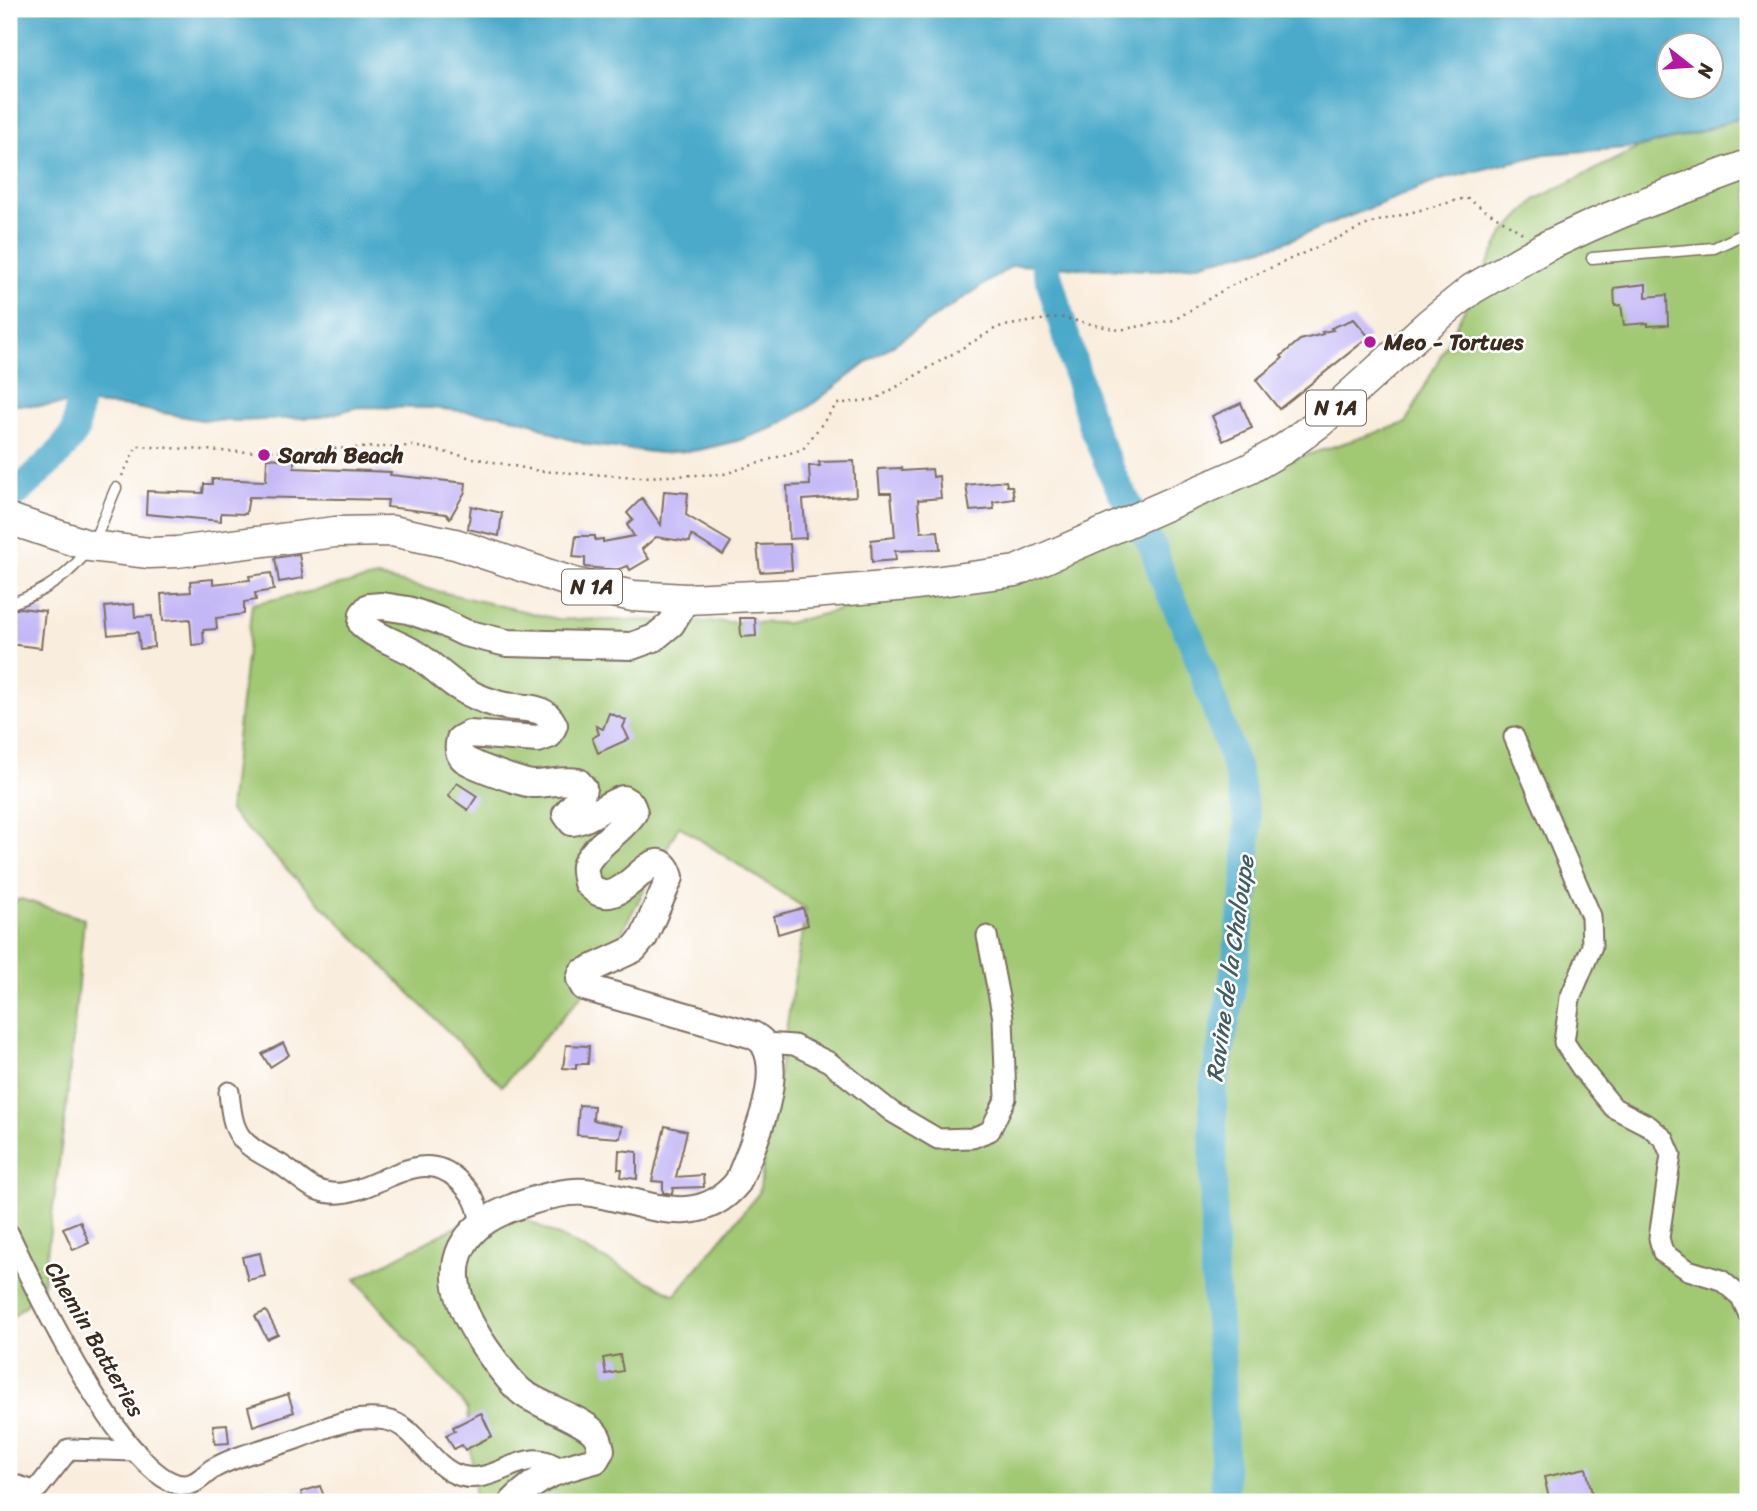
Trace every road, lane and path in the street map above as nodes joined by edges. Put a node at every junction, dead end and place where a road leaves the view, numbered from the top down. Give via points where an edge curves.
1 (1748, 165) edge
2 (1748, 232) edge
3 (1545, 247) junction
4 (1592, 258) dead end
5 (116, 488) joint
6 (9, 519) edge
7 (85, 545) junction
8 (686, 599) junction
9 (9, 604) edge
10 (1514, 737) dead end
11 (987, 936) dead end
12 (765, 1043) junction
13 (229, 1092) dead end
14 (481, 1225) junction
15 (9, 1234) edge
16 (1748, 1313) edge
17 (135, 1451) junction
18 (560, 1469) junction
19 (9, 1483) edge
20 (513, 1502) edge

1 - 3 main road, N 1A via 1639,205
2 - 4 lane via 1714,248
3 - 5 path via 1466,198 1371,223 1230,286 1174,320 1119,330 1059,317 998,327 876,399 837,404 803,449 724,474 639,477 539,471 413,446 239,452 137,446
3 - 8 main road, N 1A via 1472,289 1285,448 1249,469 1016,571 800,594
5 - 7 lane
6 - 7 main road, N 1A
7 - 8 main road, N 1A via 177,552 335,532 392,531 455,544 577,584 633,596
7 - 9 lane via 81,558 57,580
8 - 12 main road via 671,624 654,638 632,646 508,643 382,606 369,607 362,624 480,699 541,710 554,725 549,735 538,739 469,734 460,738 463,758 533,784 578,782 583,788 581,797 566,814 572,822 613,802 623,799 631,804 634,812 628,822 584,868 587,883 600,893 615,894 644,869 661,862 670,877 644,937 634,949 582,973 584,988 753,1035
10 - 16 street via 1591,916 1592,946 1570,998 1564,1042 1614,1108 1664,1139 1671,1155 1659,1238 1663,1253 1688,1270 1721,1280 1741,1297
11 - 12 street via 1003,1018 1006,1098 990,1130 972,1138 937,1139 892,1112 829,1062 794,1045
12 - 14 main road via 771,1062 768,1095 738,1182 717,1201 699,1209 675,1211 583,1192 555,1194
13 - 14 street via 232,1123 244,1143 314,1190 350,1193 422,1166 448,1171 478,1205
14 - 18 main road via 463,1246 455,1270 458,1297 476,1335 521,1391 587,1426 597,1436 601,1450 594,1460
15 - 17 street, Chemin Batteries via 72,1356 111,1422
17 - 18 street, Chemin Batteries via 158,1476 186,1486 237,1458 340,1421 365,1419 388,1420 403,1427 451,1472 462,1476 481,1479 540,1457
17 - 19 street via 68,1449 34,1491
18 - 20 main road

